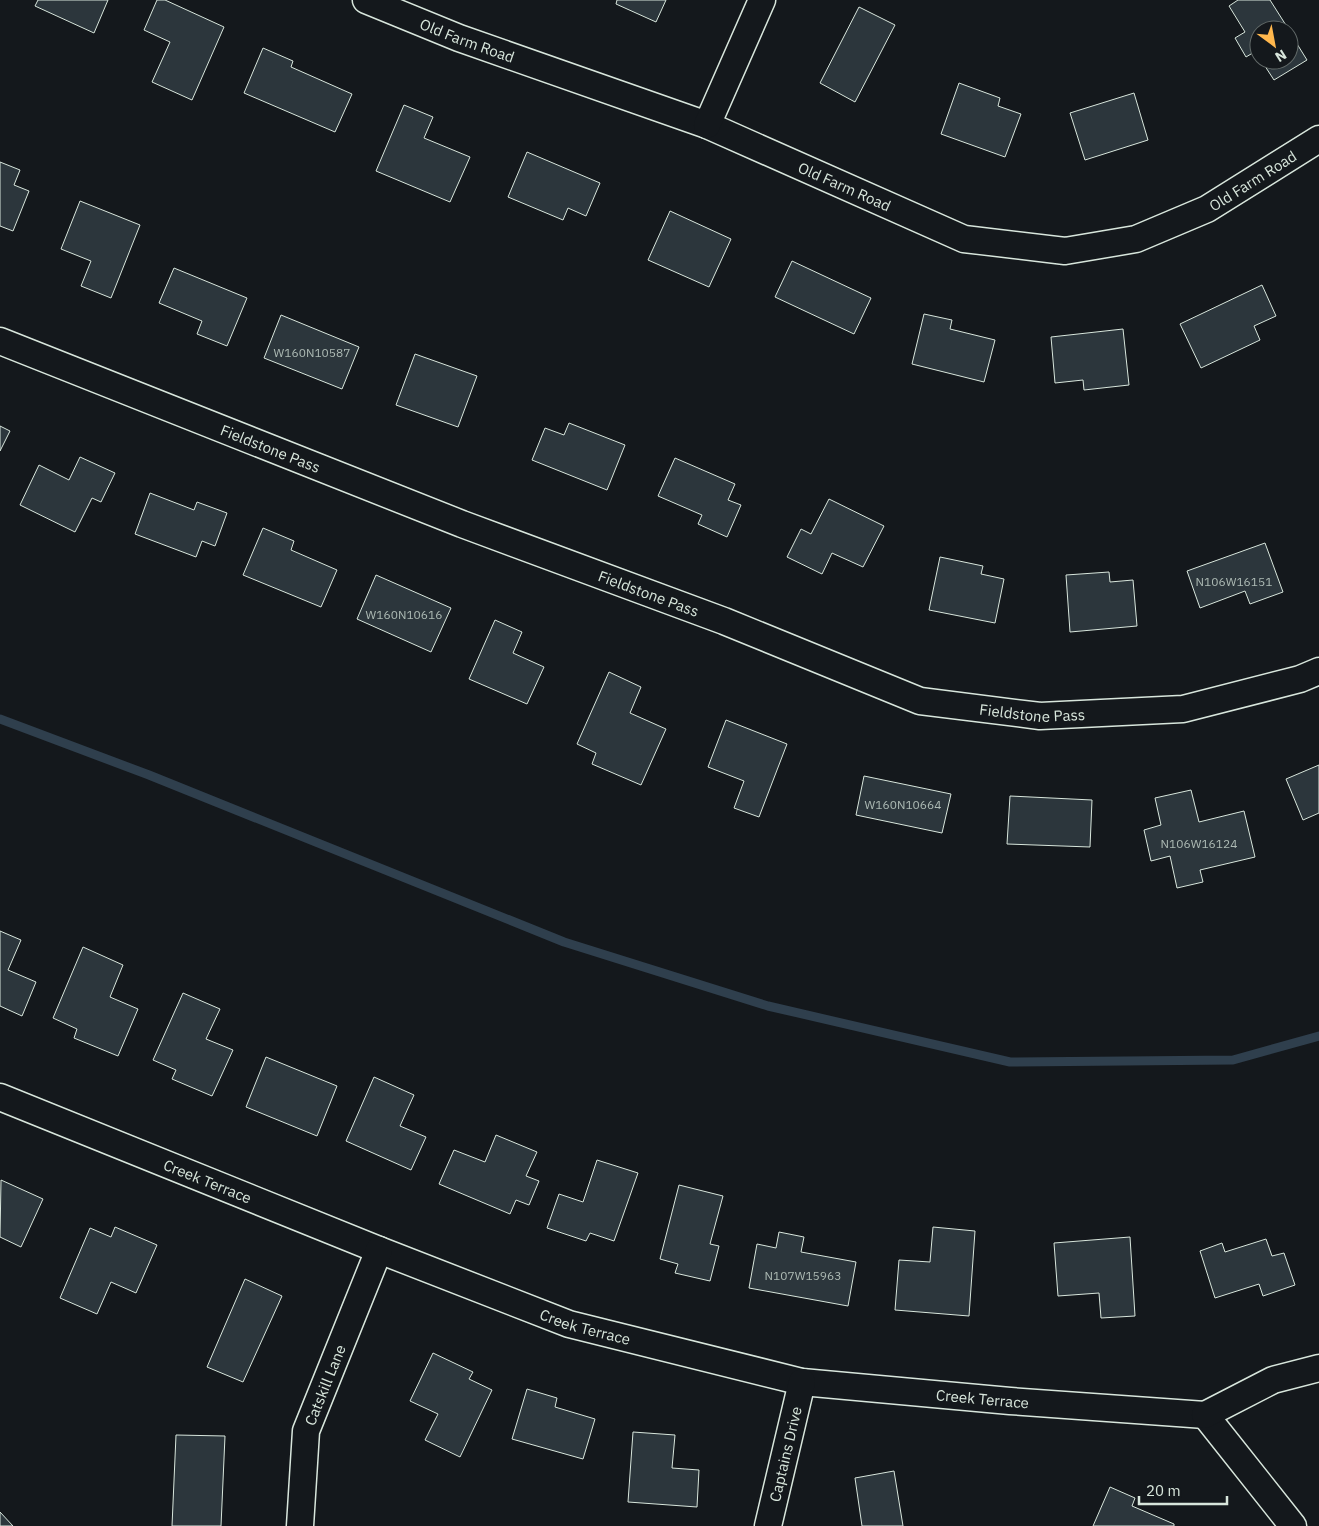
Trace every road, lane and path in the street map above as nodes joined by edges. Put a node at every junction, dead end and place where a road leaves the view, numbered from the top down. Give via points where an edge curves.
1 (366, 0) edge
2 (762, 0) edge
3 (707, 125) junction
4 (1319, 139) edge
5 (0, 342) edge
6 (1319, 671) edge
7 (0, 1097) edge
8 (379, 1250) junction
9 (1319, 1368) edge
10 (802, 1382) junction
11 (1205, 1415) junction
12 (300, 1526) edge
13 (768, 1526) edge
14 (1293, 1526) edge

1 - 3 street, Old Farm Road via 459,38
2 - 3 street
3 - 4 street, Old Farm Road via 964,239 1065,251 1136,239 1207,209
5 - 6 street, Fieldstone Pass via 462,524 724,621 920,701 1040,716 1183,709
7 - 8 street, Creek Terrace
8 - 10 street, Creek Terrace via 568,1324
8 - 12 street, Catskill Lane via 306,1431
9 - 11 street via 1273,1380
10 - 11 street, Creek Terrace
10 - 13 street, Captains Drive
11 - 14 street

